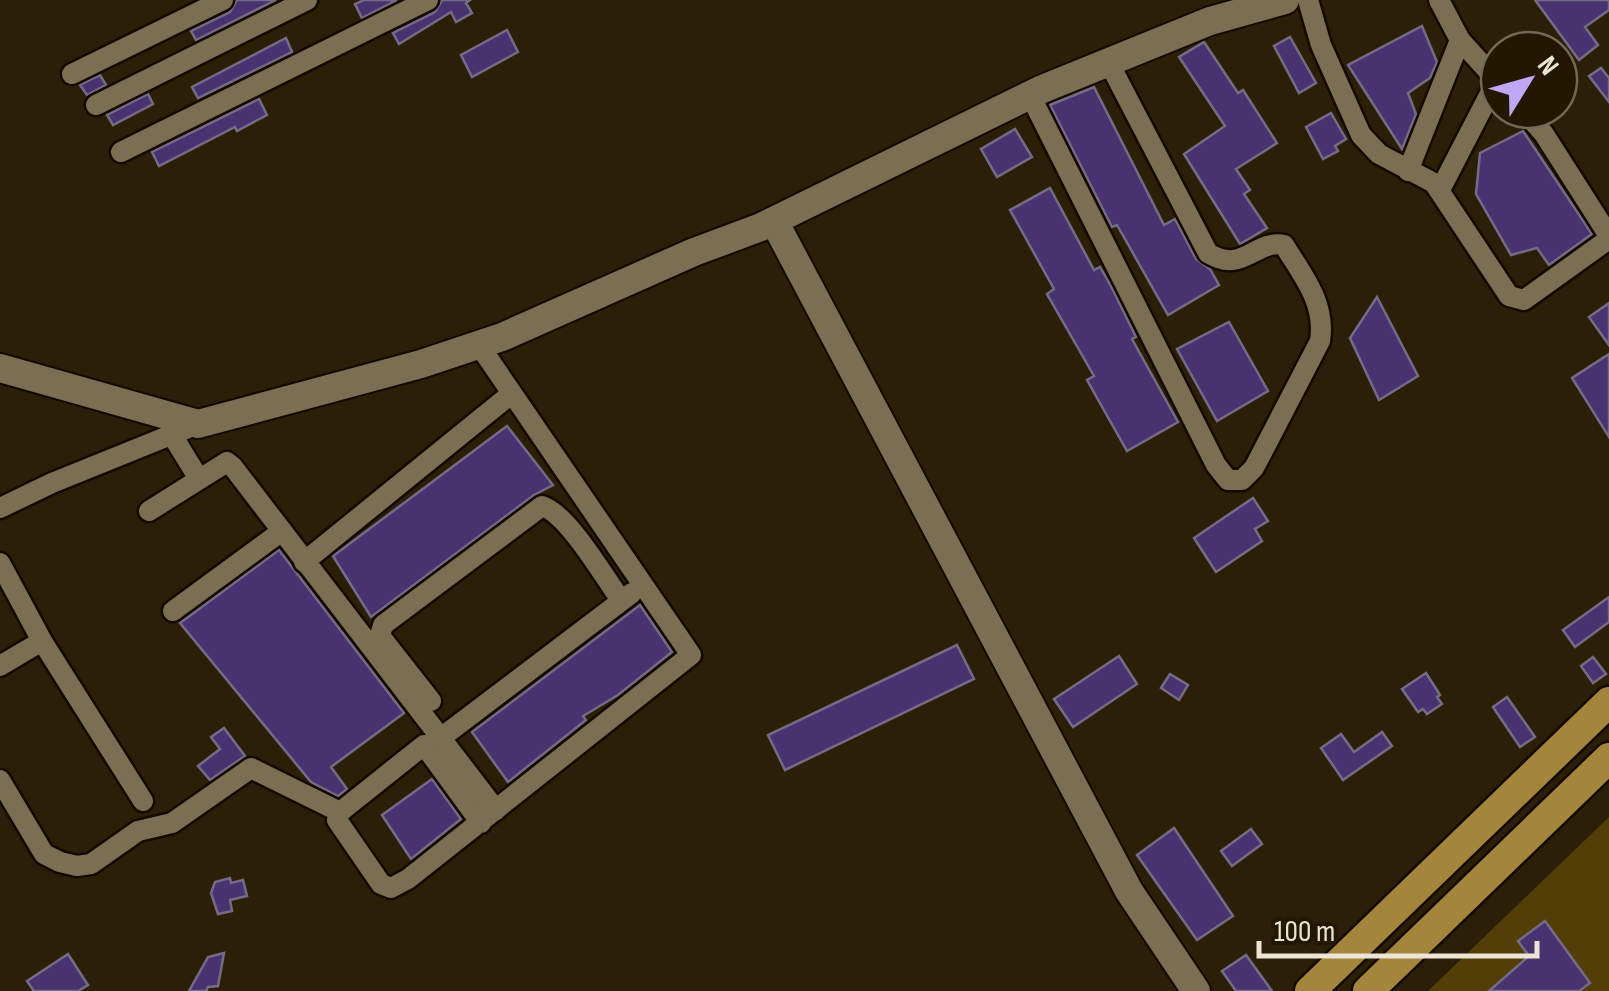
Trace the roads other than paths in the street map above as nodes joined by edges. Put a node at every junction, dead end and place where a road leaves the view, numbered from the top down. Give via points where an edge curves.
1 (224, 0) edge
2 (307, 0) edge
3 (428, 0) edge
4 (1285, 0) edge
5 (1308, 0) edge
6 (1439, 0) edge
7 (1460, 40) junction
8 (1479, 61) edge
9 (1108, 62) junction
10 (72, 74) dead end
11 (1030, 95) junction
12 (96, 104) dead end
13 (1479, 117) edge
14 (1540, 130) edge
15 (120, 152) dead end
16 (1408, 170) junction
17 (1440, 190) junction
18 (774, 222) junction
19 (1609, 238) edge
20 (479, 345) junction
21 (0, 368) edge
22 (511, 394) junction
23 (185, 429) junction
24 (199, 479) junction
25 (0, 508) edge
26 (148, 511) dead end
27 (282, 532) junction
28 (304, 562) junction
29 (0, 563) edge
30 (644, 584) junction
31 (622, 600) junction
32 (172, 611) dead end
33 (42, 640) junction
34 (0, 666) edge
35 (1609, 702) edge
36 (448, 733) junction
37 (1609, 758) edge
38 (0, 780) edge
39 (143, 800) dead end
40 (340, 812) junction
41 (488, 816) junction
42 (1196, 991) edge
43 (1310, 991) edge
44 (1368, 991) edge

1 - 10 street
2 - 12 street
3 - 15 street
4 - 9 street
5 - 16 street via 1362,136
6 - 7 street
7 - 8 street
7 - 16 street
9 - 11 street
9 - 11 street via 1208,254 1242,260 1274,242 1284,244 1316,298 1320,341 1242,480 1228,480 1216,465
11 - 18 street
13 - 17 street
14 - 19 street
16 - 17 street
17 - 19 street via 1516,300
18 - 20 street
18 - 42 street via 1129,891
20 - 22 street
20 - 23 street
21 - 23 street
22 - 28 street
22 - 30 street
23 - 24 street
23 - 25 street
24 - 26 street
24 - 27 street via 227,462
27 - 28 street
27 - 32 street
28 - 36 street
29 - 33 street
30 - 31 street
30 - 41 street via 692,654
31 - 36 street
31 - 36 street via 565,524 542,506 383,625 380,636
33 - 34 street
33 - 39 street
35 - 43 main road
36 - 41 street
37 - 44 main road
38 - 40 street via 44,854 77,866 91,864 138,831 172,823 250,768
40 - 41 street via 424,745
40 - 41 street via 342,828 381,884 391,888

